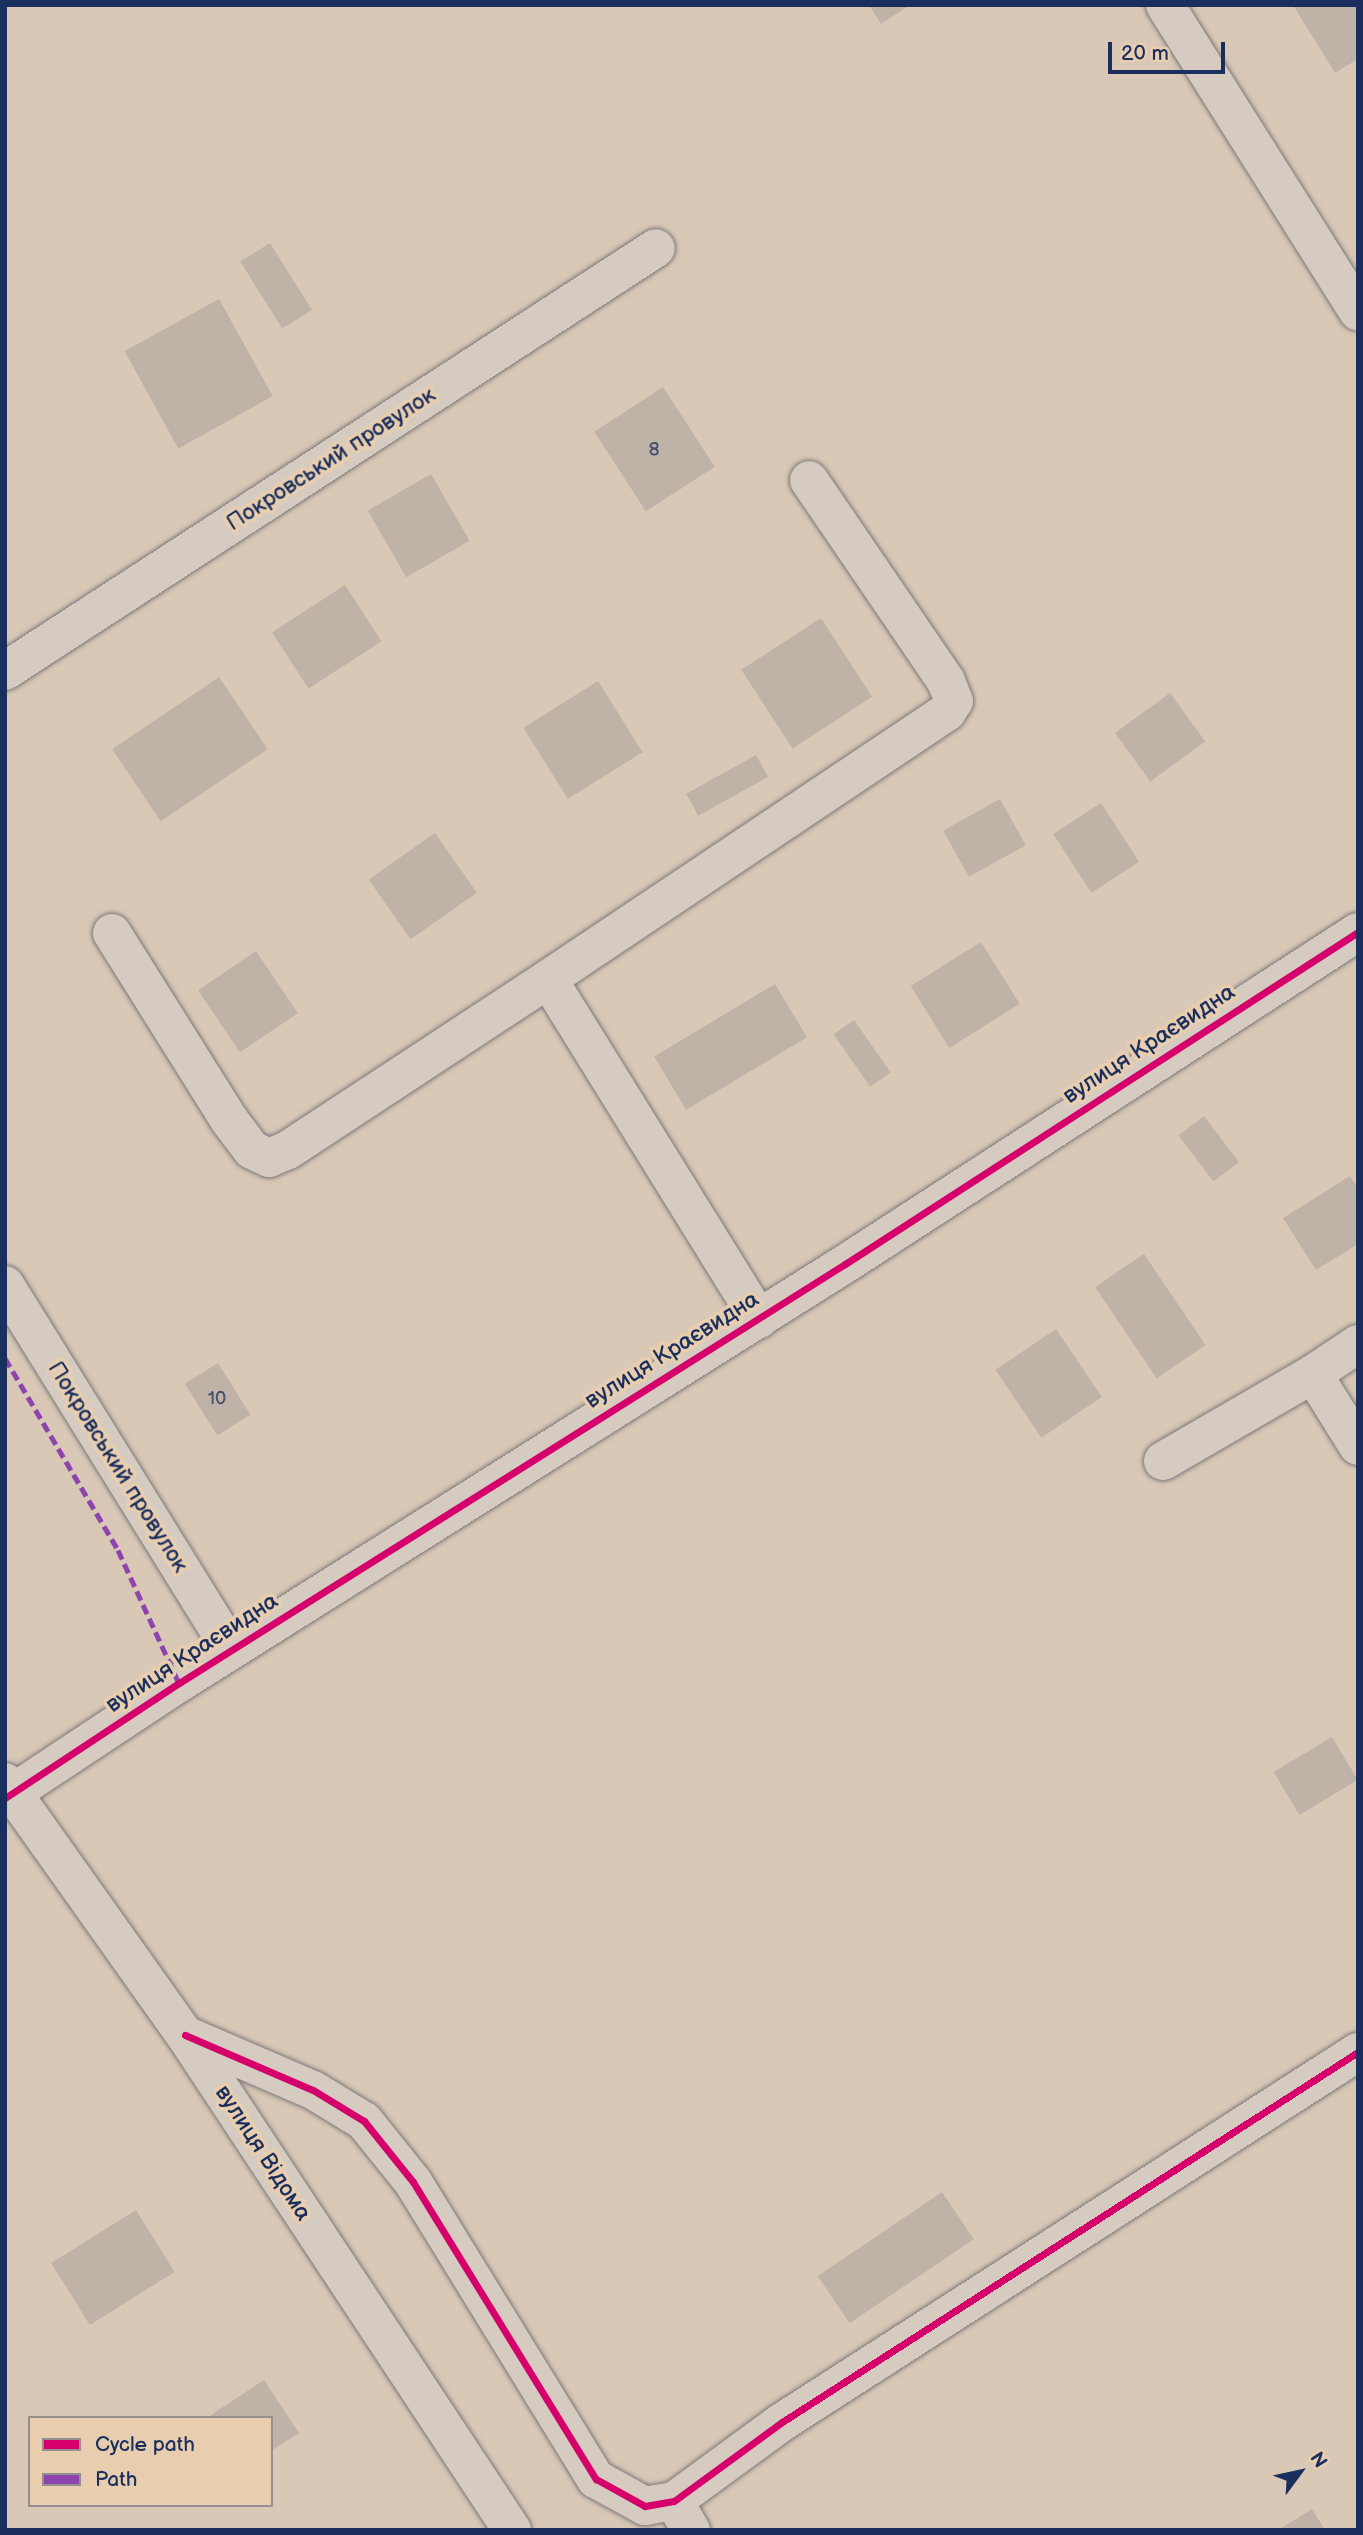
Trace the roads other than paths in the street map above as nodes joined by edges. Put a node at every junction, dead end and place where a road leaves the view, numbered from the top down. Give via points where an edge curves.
1 (1165, 5) edge
2 (656, 248) dead end
3 (1358, 311) edge
4 (809, 481) dead end
5 (5, 671) edge
6 (1358, 932) edge
7 (112, 933) dead end
8 (548, 979) junction
9 (5, 1285) edge
10 (758, 1318) junction
11 (1358, 1345) edge
12 (1313, 1374) junction
13 (1358, 1446) edge
14 (1163, 1461) dead end
15 (230, 1650) junction
16 (8, 1791) edge
17 (186, 2035) junction
18 (1358, 2052) edge
19 (682, 2515) edge
20 (512, 2530) edge

1 - 3 street
2 - 5 street, Покровський провулок
4 - 8 street via 946,681 954,701 947,712
6 - 10 street, вулиця Краєвидна
7 - 8 street via 230,1121 252,1150 270,1158
8 - 10 street
9 - 15 street, Покровський провулок
10 - 15 street, вулиця Краєвидна
11 - 12 street
12 - 13 street
12 - 14 street
15 - 16 street, вулиця Краєвидна
16 - 17 street, вулиця Відома
17 - 19 street via 313,2090 364,2121 412,2182 596,2479 645,2506
17 - 20 street, вулиця Відома
18 - 19 street via 782,2422

